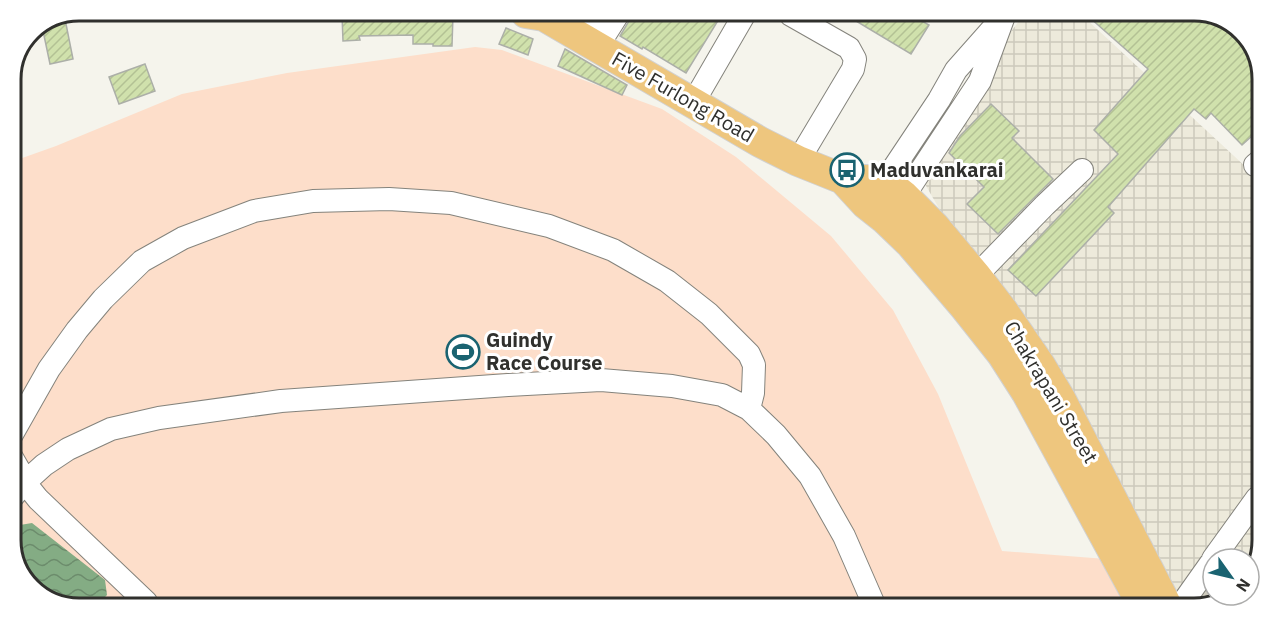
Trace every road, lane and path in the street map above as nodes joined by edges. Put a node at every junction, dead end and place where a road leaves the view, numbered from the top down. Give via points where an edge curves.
1 (572, 21) edge
2 (741, 21) edge
3 (802, 21) edge
4 (979, 21) edge
5 (1000, 21) edge
6 (1002, 21) edge
7 (1010, 21) edge
8 (608, 29) edge
9 (956, 70) junction
10 (980, 81) junction
11 (693, 103) junction
12 (798, 161) junction
13 (1082, 170) dead end
14 (885, 200) junction
15 (976, 276) junction
16 (749, 410) junction
17 (21, 418) edge
18 (21, 475) edge
19 (25, 482) junction
20 (21, 487) edge
21 (1252, 505) edge
22 (1222, 547) edge
23 (1201, 576) edge
24 (142, 598) edge
25 (871, 598) edge
26 (1139, 598) edge
27 (1163, 598) edge
28 (1186, 598) edge

1 - 8 main road, Five Furlong Road
2 - 11 street
3 - 12 street via 849,48 855,59 853,69
4 - 9 street
5 - 9 street
6 - 10 street
7 - 10 street
8 - 11 main road, Five Furlong Road
9 - 14 street
10 - 14 street
11 - 12 main road, Five Furlong Road
12 - 14 main road, Five Furlong Road
13 - 15 street
14 - 15 main road, Chakrapani Street via 933,226
14 - 26 main road via 911,244 1002,354 1027,393
15 - 27 main road, Chakrapani Street via 1061,400
16 - 17 street via 754,365 749,354 709,314 667,281 622,255 549,226 462,206 378,199 313,201 254,211 183,238 142,261 77,330
16 - 19 street via 722,395 601,380 281,401 159,418 111,429 68,449
16 - 25 street via 810,476 844,536
18 - 19 street
19 - 20 street
19 - 24 street
21 - 22 street
23 - 28 street

